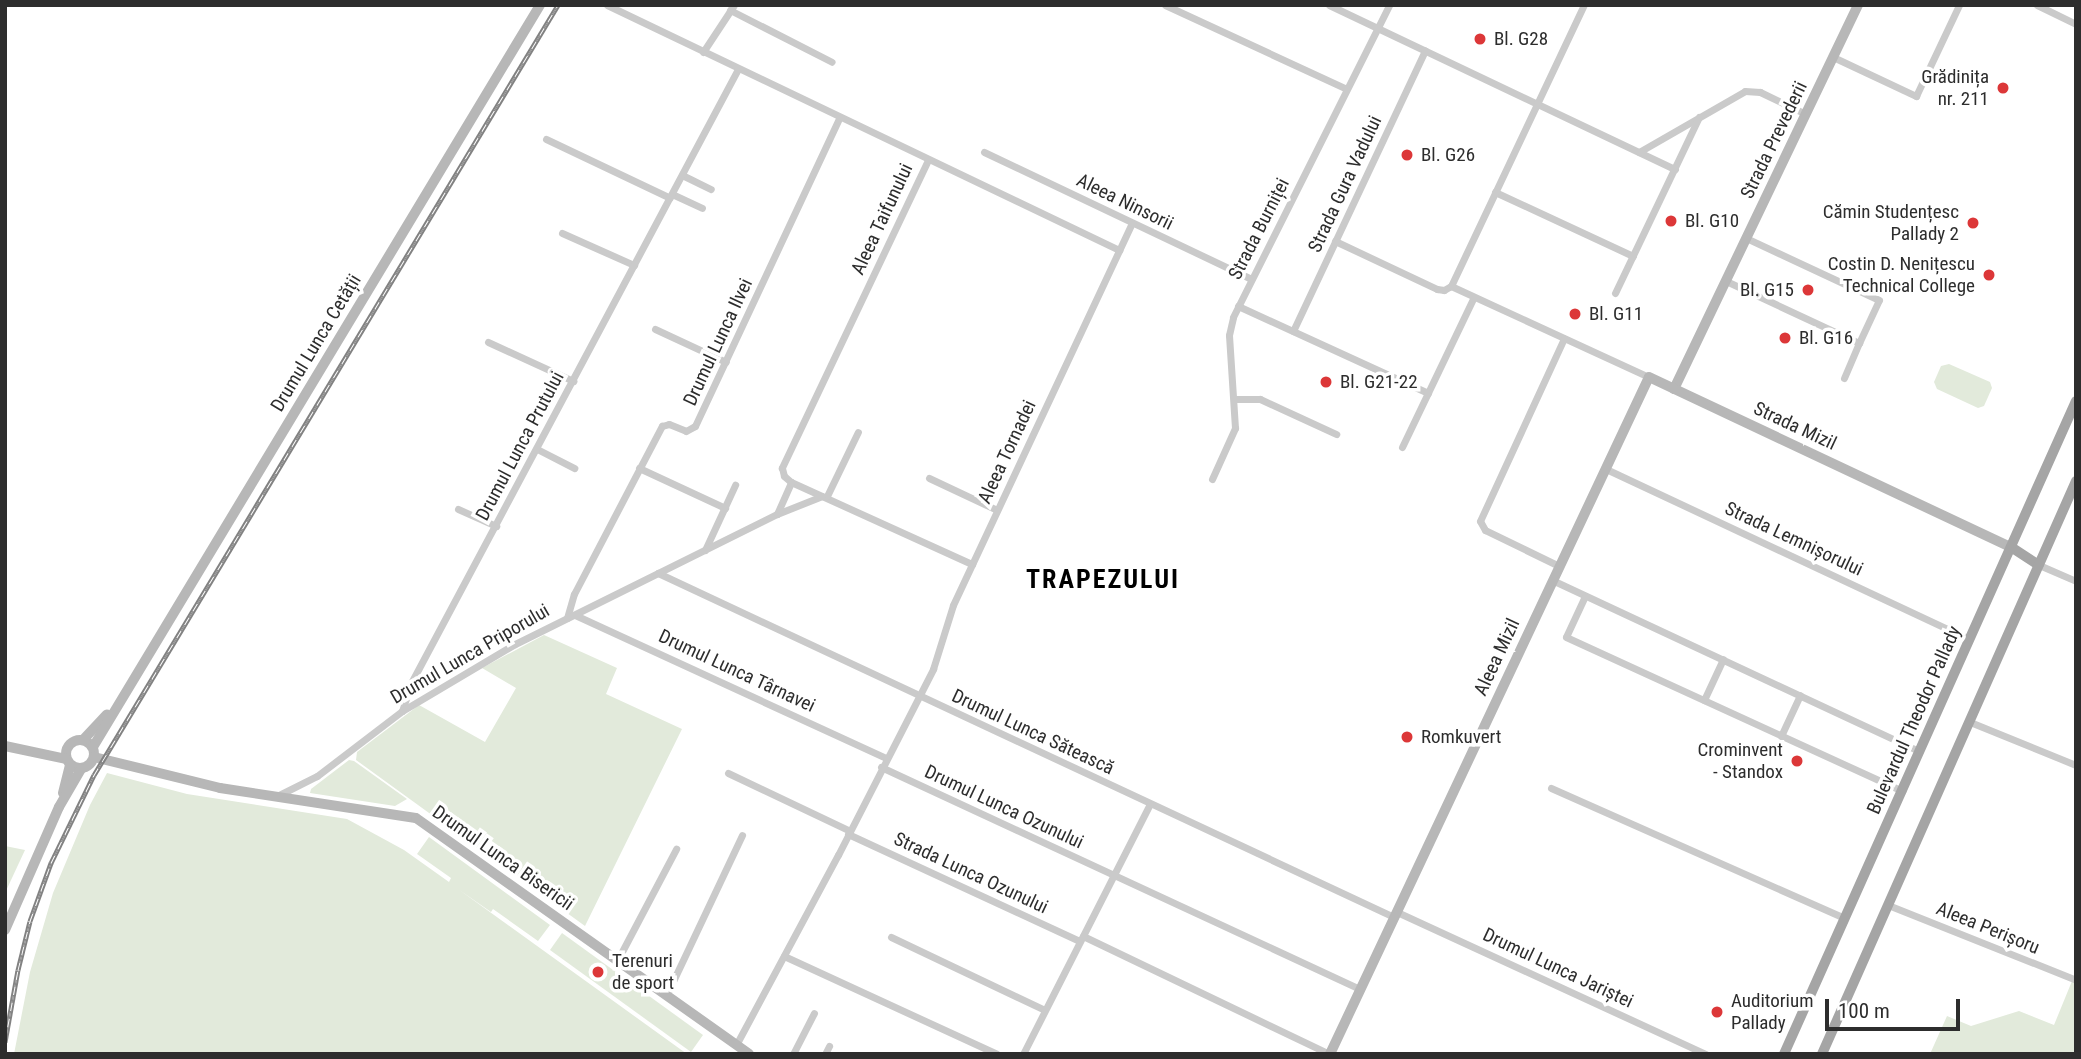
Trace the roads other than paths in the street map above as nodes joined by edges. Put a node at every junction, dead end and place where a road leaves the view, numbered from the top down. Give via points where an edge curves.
1 (540, 5) edge
2 (607, 5) edge
3 (1165, 5) edge
4 (1329, 5) edge
5 (1389, 5) edge
6 (1584, 5) edge
7 (1858, 5) edge
8 (1959, 5) edge
9 (2037, 5) edge
10 (732, 8) edge
11 (2076, 24) edge
12 (1378, 28) junction
13 (1425, 50) junction
14 (703, 52) junction
15 (1833, 57) junction
16 (832, 62) dead end
17 (738, 69) junction
18 (1347, 89) junction
19 (1537, 103) junction
20 (1806, 114) junction
21 (1699, 117) junction
22 (839, 118) junction
23 (546, 139) dead end
24 (985, 152) dead end
25 (1639, 152) junction
26 (928, 160) junction
27 (1675, 169) junction
28 (682, 175) junction
29 (711, 190) dead end
30 (1495, 192) junction
31 (671, 196) junction
32 (702, 208) dead end
33 (1132, 223) junction
34 (562, 233) dead end
35 (1746, 238) junction
36 (1335, 241) junction
37 (1119, 250) junction
38 (1633, 256) junction
39 (634, 265) junction
40 (1251, 279) junction
41 (1726, 281) junction
42 (1451, 286) junction
43 (1615, 293) dead end
44 (1474, 297) junction
45 (1238, 306) junction
46 (655, 329) dead end
47 (1293, 331) junction
48 (1564, 338) junction
49 (488, 342) dead end
50 (1859, 343) junction
51 (726, 362) junction
52 (1649, 377) junction
53 (1844, 378) dead end
54 (573, 381) junction
55 (1674, 389) junction
56 (1428, 393) junction
57 (1234, 399) junction
58 (2076, 401) edge
59 (858, 432) dead end
60 (1336, 434) dead end
61 (1402, 447) dead end
62 (537, 449) junction
63 (574, 468) dead end
64 (639, 468) junction
65 (1606, 469) junction
66 (929, 478) dead end
67 (1212, 479) dead end
68 (2076, 481) edge
69 (791, 482) junction
70 (735, 485) dead end
71 (825, 496) junction
72 (2072, 498) edge
73 (724, 508) junction
74 (458, 509) dead end
75 (997, 510) junction
76 (777, 514) junction
77 (496, 526) junction
78 (2011, 547) junction
79 (705, 550) junction
80 (972, 564) junction
81 (2039, 565) junction
82 (1559, 566) junction
83 (659, 573) junction
84 (1552, 580) junction
85 (2076, 581) edge
86 (1585, 596) junction
87 (571, 616) junction
88 (1969, 639) junction
89 (1723, 659) junction
90 (1800, 695) junction
91 (919, 696) junction
92 (121, 698) junction
93 (1704, 700) junction
94 (402, 711) junction
95 (1970, 722) junction
96 (1781, 736) junction
97 (83, 740) junction
98 (5, 747) edge
99 (68, 747) junction
100 (30, 750) junction
101 (1919, 751) junction
102 (93, 752) junction
103 (886, 758) junction
104 (68, 762) junction
105 (2076, 765) edge
106 (881, 767) junction
107 (81, 769) junction
108 (728, 773) dead end
109 (1551, 788) dead end
110 (1902, 791) junction
111 (274, 797) junction
112 (1150, 804) junction
113 (59, 807) junction
114 (849, 833) junction
115 (742, 835) dead end
116 (676, 849) dead end
117 (1114, 875) junction
118 (1888, 905) junction
119 (1395, 915) junction
120 (1845, 918) junction
121 (5, 930) edge
122 (891, 937) dead end
123 (1081, 938) junction
124 (784, 956) junction
125 (617, 961) junction
126 (2076, 980) edge
127 (1360, 989) junction
128 (666, 996) junction
129 (1045, 1010) junction
130 (814, 1013) dead end
131 (736, 1045) junction
132 (749, 1054) edge
133 (793, 1054) edge
134 (997, 1054) edge
135 (1023, 1054) edge
136 (1330, 1054) edge
137 (1706, 1054) edge
138 (1784, 1054) edge
139 (1822, 1054) edge

1 - 92 street, Drumul Lunca Cetății
2 - 14 street
3 - 18 street
4 - 12 street
5 - 12 street, Strada Burniței
6 - 19 street
7 - 15 street, Strada Prevederii
8 - 15 street via 1916,96
9 - 11 street
10 - 14 street
10 - 16 street
12 - 13 street
12 - 18 street, Strada Burniței
13 - 19 street
13 - 36 street, Strada Gura Vadului
14 - 17 street
15 - 20 street, Strada Prevederii
17 - 22 street
17 - 28 street, Drumul Lunca Prutului
18 - 40 street, Strada Burniței
19 - 25 street
19 - 30 street
20 - 21 street via 1752,91 1736,94
20 - 35 street, Strada Prevederii
21 - 25 street
21 - 27 street
22 - 26 street
22 - 51 street, Drumul Lunca Ilvei
23 - 31 street
24 - 33 street, Aleea Ninsorii
25 - 27 street
26 - 37 street, Aleea Taifunului
26 - 69 street, Aleea Taifunului via 782,468
27 - 38 street
28 - 29 street
28 - 31 street, Drumul Lunca Prutului
30 - 38 street
30 - 42 street
31 - 32 street
31 - 39 street, Drumul Lunca Prutului
33 - 37 street, Aleea Tornadei
33 - 40 street, Aleea Ninsorii
34 - 39 street
35 - 41 street, Strada Prevederii
35 - 50 street via 1879,300
36 - 42 street, Strada Mizil via 1437,289
36 - 47 street, Strada Gura Vadului
37 - 75 street, Aleea Tornadei
38 - 43 street
39 - 54 street, Drumul Lunca Prutului
40 - 45 street, Strada Burniței
41 - 50 street
41 - 55 street, Strada Prevederii
42 - 44 street, Strada Mizil
44 - 48 street, Strada Mizil
44 - 56 street
45 - 47 street
45 - 57 street, Strada Burniței via 1229,335
46 - 51 street
47 - 56 street
48 - 52 street, Strada Mizil
48 - 82 street via 1480,521 1485,530
49 - 54 street
50 - 53 street
51 - 64 street, Drumul Lunca Ilvei via 695,426 686,431 664,424
52 - 55 street, Strada Mizil
52 - 65 street, Aleea Mizil
54 - 62 street, Drumul Lunca Prutului
55 - 78 street, Strada Mizil
56 - 61 street
57 - 60 street via 1260,399
57 - 67 street, Strada Burniței via 1234,433
58 - 78 main road, Bulevardul Theodor Pallady
59 - 71 street
62 - 63 street
62 - 77 street, Drumul Lunca Prutului
64 - 73 street
64 - 87 street, Drumul Lunca Ilvei via 574,594
65 - 82 street, Aleea Mizil
65 - 88 street, Strada Lemnișorului
66 - 75 street
68 - 72 main road
69 - 71 street
69 - 76 street, Aleea Taifunului
70 - 73 street
71 - 76 street, Drumul Lunca Priporului
71 - 80 street
72 - 81 main road
73 - 79 street
74 - 77 street
75 - 80 street, Aleea Tornadei
76 - 79 street, Drumul Lunca Priporului
77 - 94 street, Drumul Lunca Prutului via 411,683
78 - 81 main road
78 - 88 main road, Bulevardul Theodor Pallady
79 - 83 street, Drumul Lunca Priporului
80 - 91 street, Aleea Tornadei
81 - 85 street
81 - 95 main road
82 - 84 street, Aleea Mizil
83 - 87 street, Drumul Lunca Priporului
83 - 91 street, Drumul Lunca Sătească
84 - 86 street
84 - 119 street, Aleea Mizil
86 - 89 street
86 - 93 street via 1566,637
87 - 94 street, Drumul Lunca Priporului
87 - 103 street, Drumul Lunca Târnavei
88 - 101 main road, Bulevardul Theodor Pallady
89 - 90 street
89 - 93 street
90 - 96 street
90 - 101 street
91 - 103 street
91 - 112 street, Drumul Lunca Sătească
92 - 97 street, Drumul Lunca Cetății
92 - 102 street, Drumul Lunca Cetății
93 - 96 street
94 - 111 street, Drumul Lunca Priporului via 317,776
95 - 105 street
95 - 118 main road
96 - 110 street
97 - 99 street
97 - 102 street
98 - 100 street
99 - 100 street
99 - 104 street
100 - 104 street
101 - 110 main road, Bulevardul Theodor Pallady
102 - 107 street via 89,765
102 - 111 street via 208,785
103 - 106 street
104 - 107 street
104 - 113 street
106 - 114 street
106 - 117 street, Drumul Lunca Ozunului
107 - 113 street
108 - 114 street, Strada Lunca Ozunului
109 - 120 street
110 - 120 main road, Bulevardul Theodor Pallady
111 - 125 street, Drumul Lunca Bisericii via 422,821
112 - 117 street
112 - 119 street, Drumul Lunca Sătească
113 - 121 street
114 - 123 street, Strada Lunca Ozunului
114 - 124 street
115 - 128 street
116 - 125 street
117 - 123 street
117 - 127 street
118 - 126 street, Aleea Perișoru
118 - 139 main road
119 - 127 street, Aleea Mizil
119 - 137 street, Drumul Lunca Jariștei
120 - 138 main road, Bulevardul Theodor Pallady
122 - 129 street
123 - 129 street
123 - 136 street, Strada Lunca Ozunului
124 - 131 street
124 - 134 street
125 - 128 street, Drumul Lunca Bisericii
127 - 136 street, Aleea Mizil
128 - 131 street, Drumul Lunca Bisericii
129 - 135 street
130 - 133 street
131 - 132 street, Drumul Lunca Bisericii

